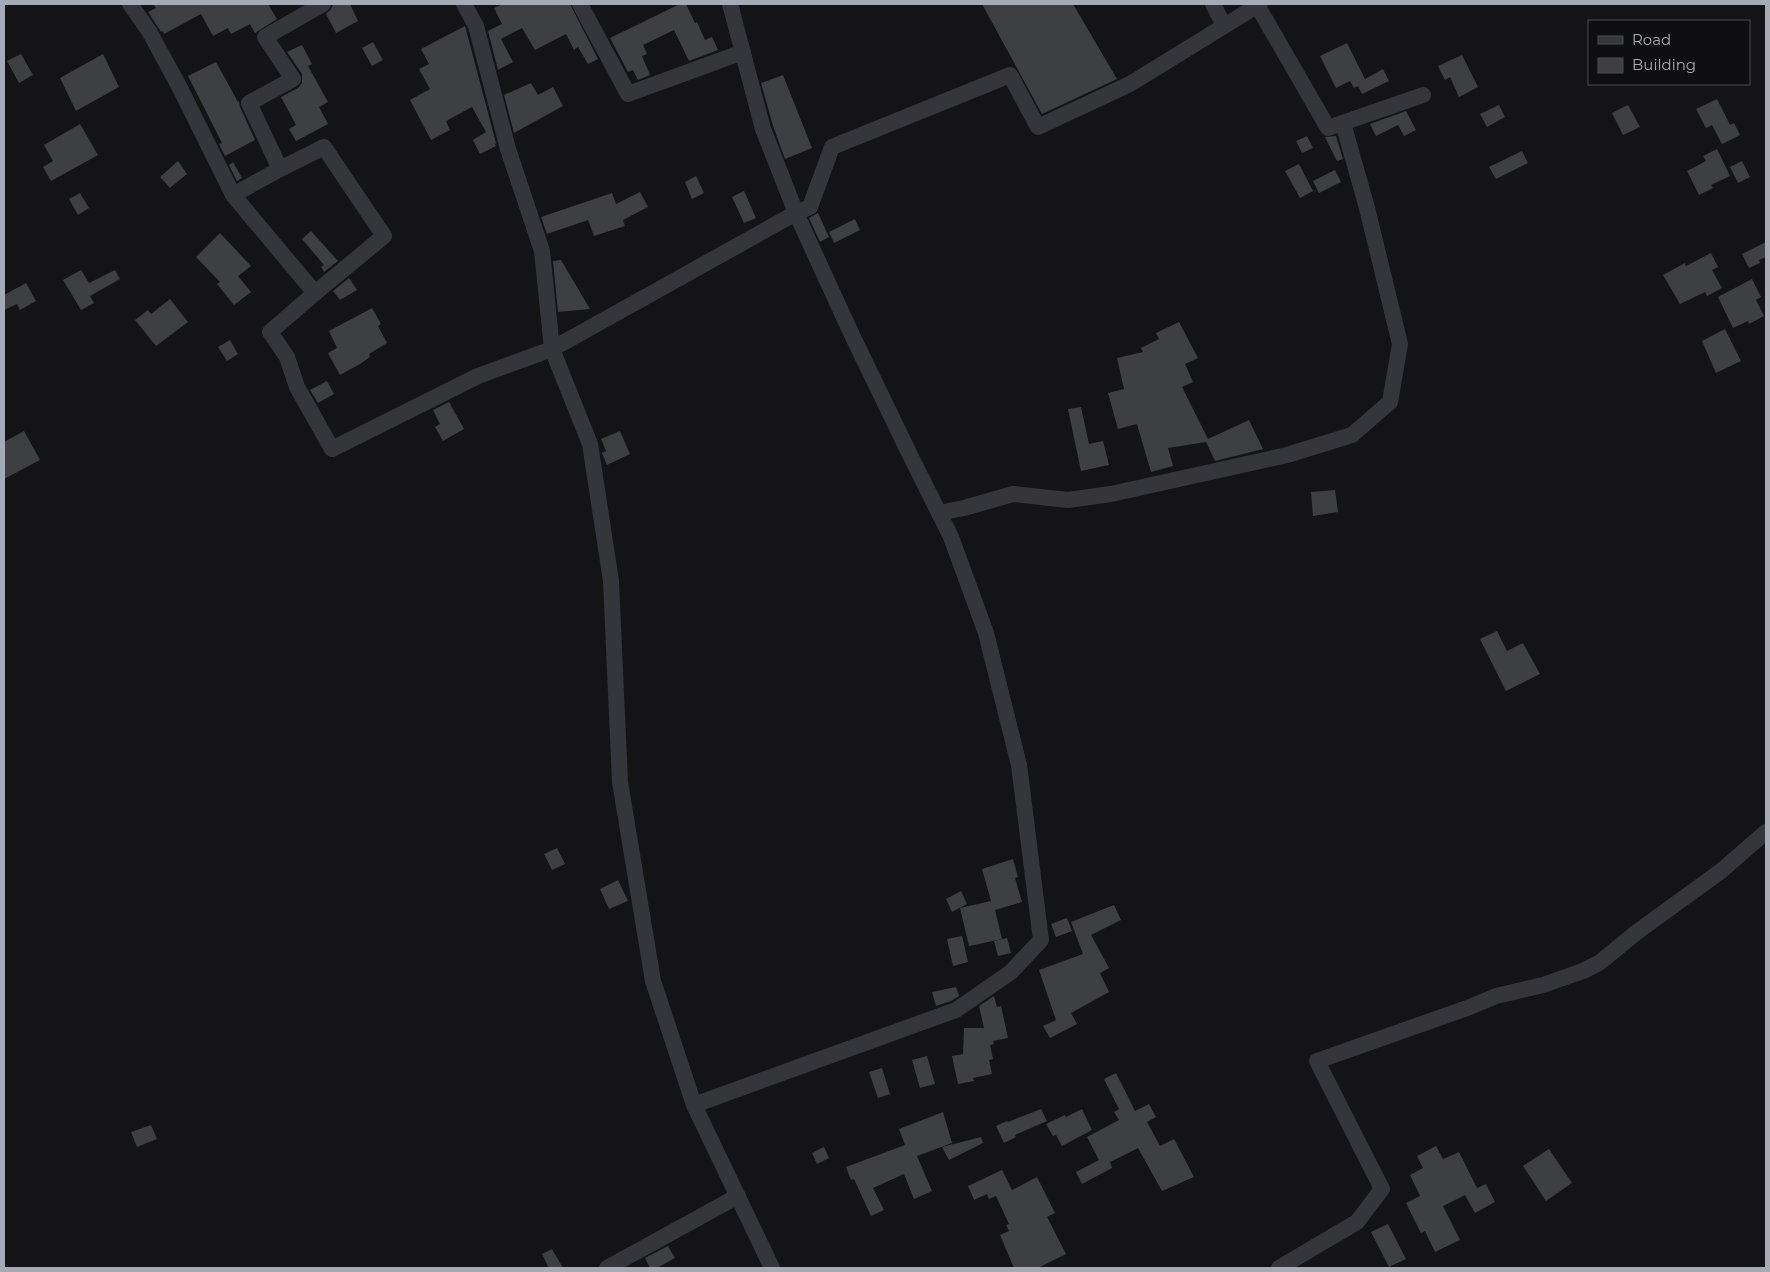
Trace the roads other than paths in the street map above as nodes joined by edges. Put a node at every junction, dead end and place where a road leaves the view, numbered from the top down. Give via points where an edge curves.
1 (130, 4) edge
2 (322, 4) edge
3 (464, 4) edge
4 (580, 4) edge
5 (730, 4) edge
6 (1213, 4) edge
7 (1259, 5) edge
8 (1224, 26) junction
9 (743, 52) junction
10 (1423, 95) dead end
11 (1343, 123) junction
12 (280, 169) junction
13 (232, 195) junction
14 (796, 213) junction
15 (315, 293) junction
16 (552, 349) junction
17 (939, 513) junction
18 (1766, 832) edge
19 (694, 1105) junction
20 (738, 1196) junction
21 (607, 1268) edge
22 (772, 1268) edge
23 (1279, 1268) edge

1 - 13 street via 149,31 180,88
2 - 12 street via 265,37 293,79 249,103
3 - 16 street via 476,26 508,150 542,251
4 - 9 street via 628,94
5 - 9 street
6 - 8 street
7 - 8 street
7 - 11 street via 1328,128
8 - 14 street via 1130,84 1038,127 1010,75 832,147 810,207
9 - 14 street via 763,129
10 - 11 street
11 - 17 street via 1400,344 1390,402 1352,435 1287,455 1111,494 1068,500 1013,494
12 - 13 street
12 - 15 street via 324,147 384,236
13 - 15 street
14 - 16 street
14 - 17 street
15 - 16 street via 270,332 287,357 296,386 332,449 478,376
16 - 19 street via 590,444 611,581 620,782 653,981
17 - 19 street via 986,633 1019,764 1041,940 1011,972 956,1010
18 - 23 street via 1721,871 1599,963 1543,985 1496,996 1318,1061 1382,1189 1357,1222
19 - 20 street
20 - 21 street
20 - 22 street

